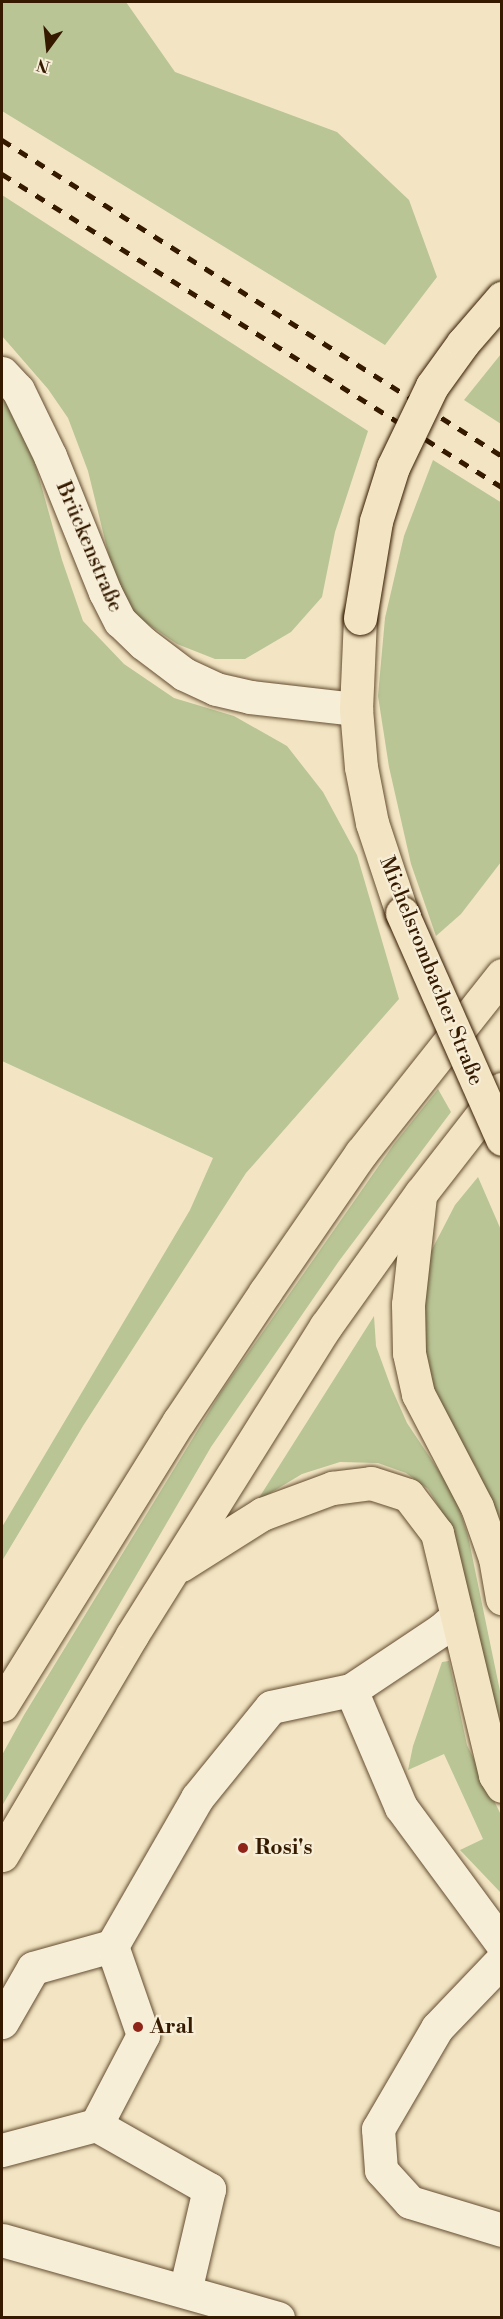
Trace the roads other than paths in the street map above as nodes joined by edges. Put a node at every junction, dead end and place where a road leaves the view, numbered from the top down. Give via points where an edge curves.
1 (501, 298) edge
2 (2, 373) edge
3 (356, 709) junction
4 (501, 975) edge
5 (501, 1089) edge
6 (501, 1139) edge
7 (421, 1193) junction
8 (175, 1569) junction
9 (501, 1598) edge
10 (457, 1616) junction
11 (351, 1690) junction
12 (2, 1705) edge
13 (501, 1786) edge
14 (2, 1856) edge
15 (501, 1944) edge
16 (112, 1946) junction
17 (501, 1960) edge
18 (2, 2022) edge
19 (96, 2125) junction
20 (2, 2150) edge
21 (501, 2230) edge
22 (2, 2240) edge
23 (185, 2291) junction
24 (278, 2318) edge

1 - 3 main road, Michelsrombacher Straße, bridge via 432,386 393,467 376,521 360,618
2 - 3 street, Brückenstraße via 18,390 50,456 120,621 143,643 184,674 216,689 250,697
3 - 6 main road, Michelsrombacher Straße, bridge via 361,767 372,823 402,913
4 - 12 main road via 361,1153 265,1292 179,1420
5 - 7 main road
7 - 8 main road via 326,1326
7 - 9 main road via 408,1304 410,1353 418,1394 477,1507 495,1558
8 - 10 main road via 262,1514 332,1488 371,1484 408,1495 437,1533
8 - 14 main road
10 - 11 street
10 - 13 main road via 495,1775
11 - 15 street via 401,1806
11 - 16 street via 271,1707 197,1798
16 - 18 street via 33,1968
16 - 19 street via 143,2035
17 - 21 street via 437,2028 378,2129 381,2170 410,2202
19 - 20 street
19 - 23 street via 209,2189
22 - 23 street
23 - 24 street

